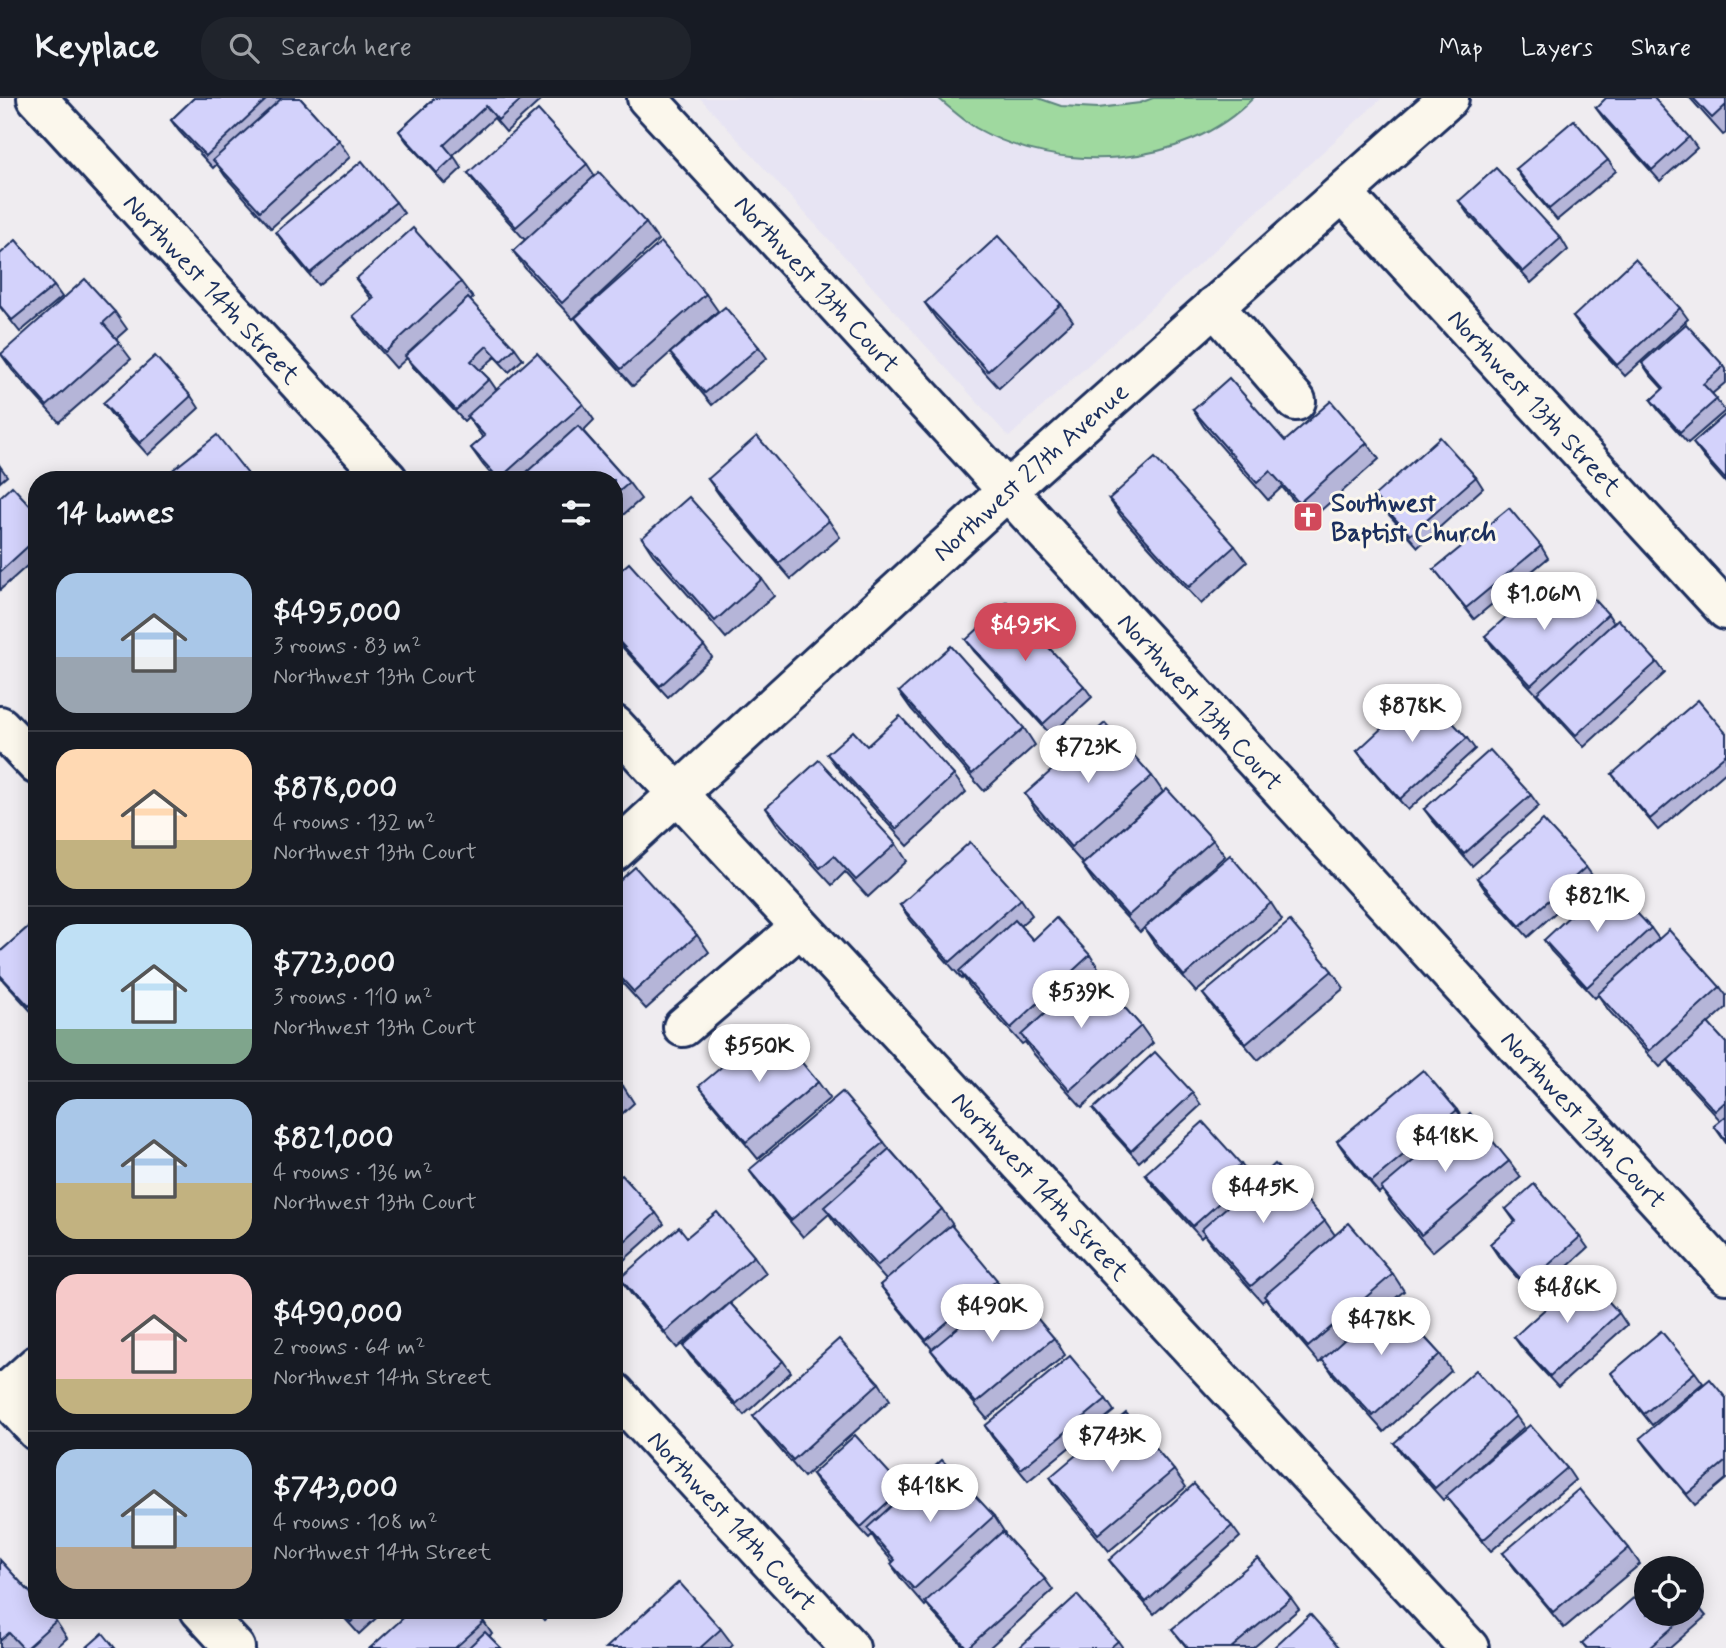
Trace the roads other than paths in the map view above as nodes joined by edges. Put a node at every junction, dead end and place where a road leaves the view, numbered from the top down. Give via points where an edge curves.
1 (37, 98) edge
2 (648, 98) edge
3 (1450, 98) edge
4 (1343, 193) junction
5 (1214, 306) junction
6 (1296, 401) dead end
7 (380, 471) edge
8 (1007, 491) junction
9 (1726, 610) edge
10 (0, 726) edge
11 (623, 735) edge
12 (28, 756) edge
13 (679, 795) junction
14 (623, 844) edge
15 (800, 927) junction
16 (683, 1027) dead end
17 (1726, 1274) edge
18 (28, 1372) edge
19 (1, 1394) edge
20 (623, 1402) edge
21 (28, 1422) edge
22 (208, 1619) edge
23 (235, 1648) edge
24 (850, 1648) edge
25 (1469, 1648) edge

1 - 7 street, Northwest 14th Street
2 - 8 street, Northwest 13th Court
3 - 4 street, Northwest 27th Avenue
4 - 5 street, Northwest 27th Avenue
4 - 9 street, Northwest 13th Street
5 - 6 street
5 - 8 street, Northwest 27th Avenue
8 - 13 street, Northwest 27th Avenue
8 - 17 street, Northwest 13th Court
10 - 12 street
11 - 13 street, Northwest 14th Street
13 - 14 street, Northwest 27th Avenue
13 - 15 street, Northwest 14th Street
15 - 16 street
15 - 25 street, Northwest 14th Street
18 - 19 street
19 - 21 street
20 - 24 street, Northwest 14th Court
22 - 23 street

